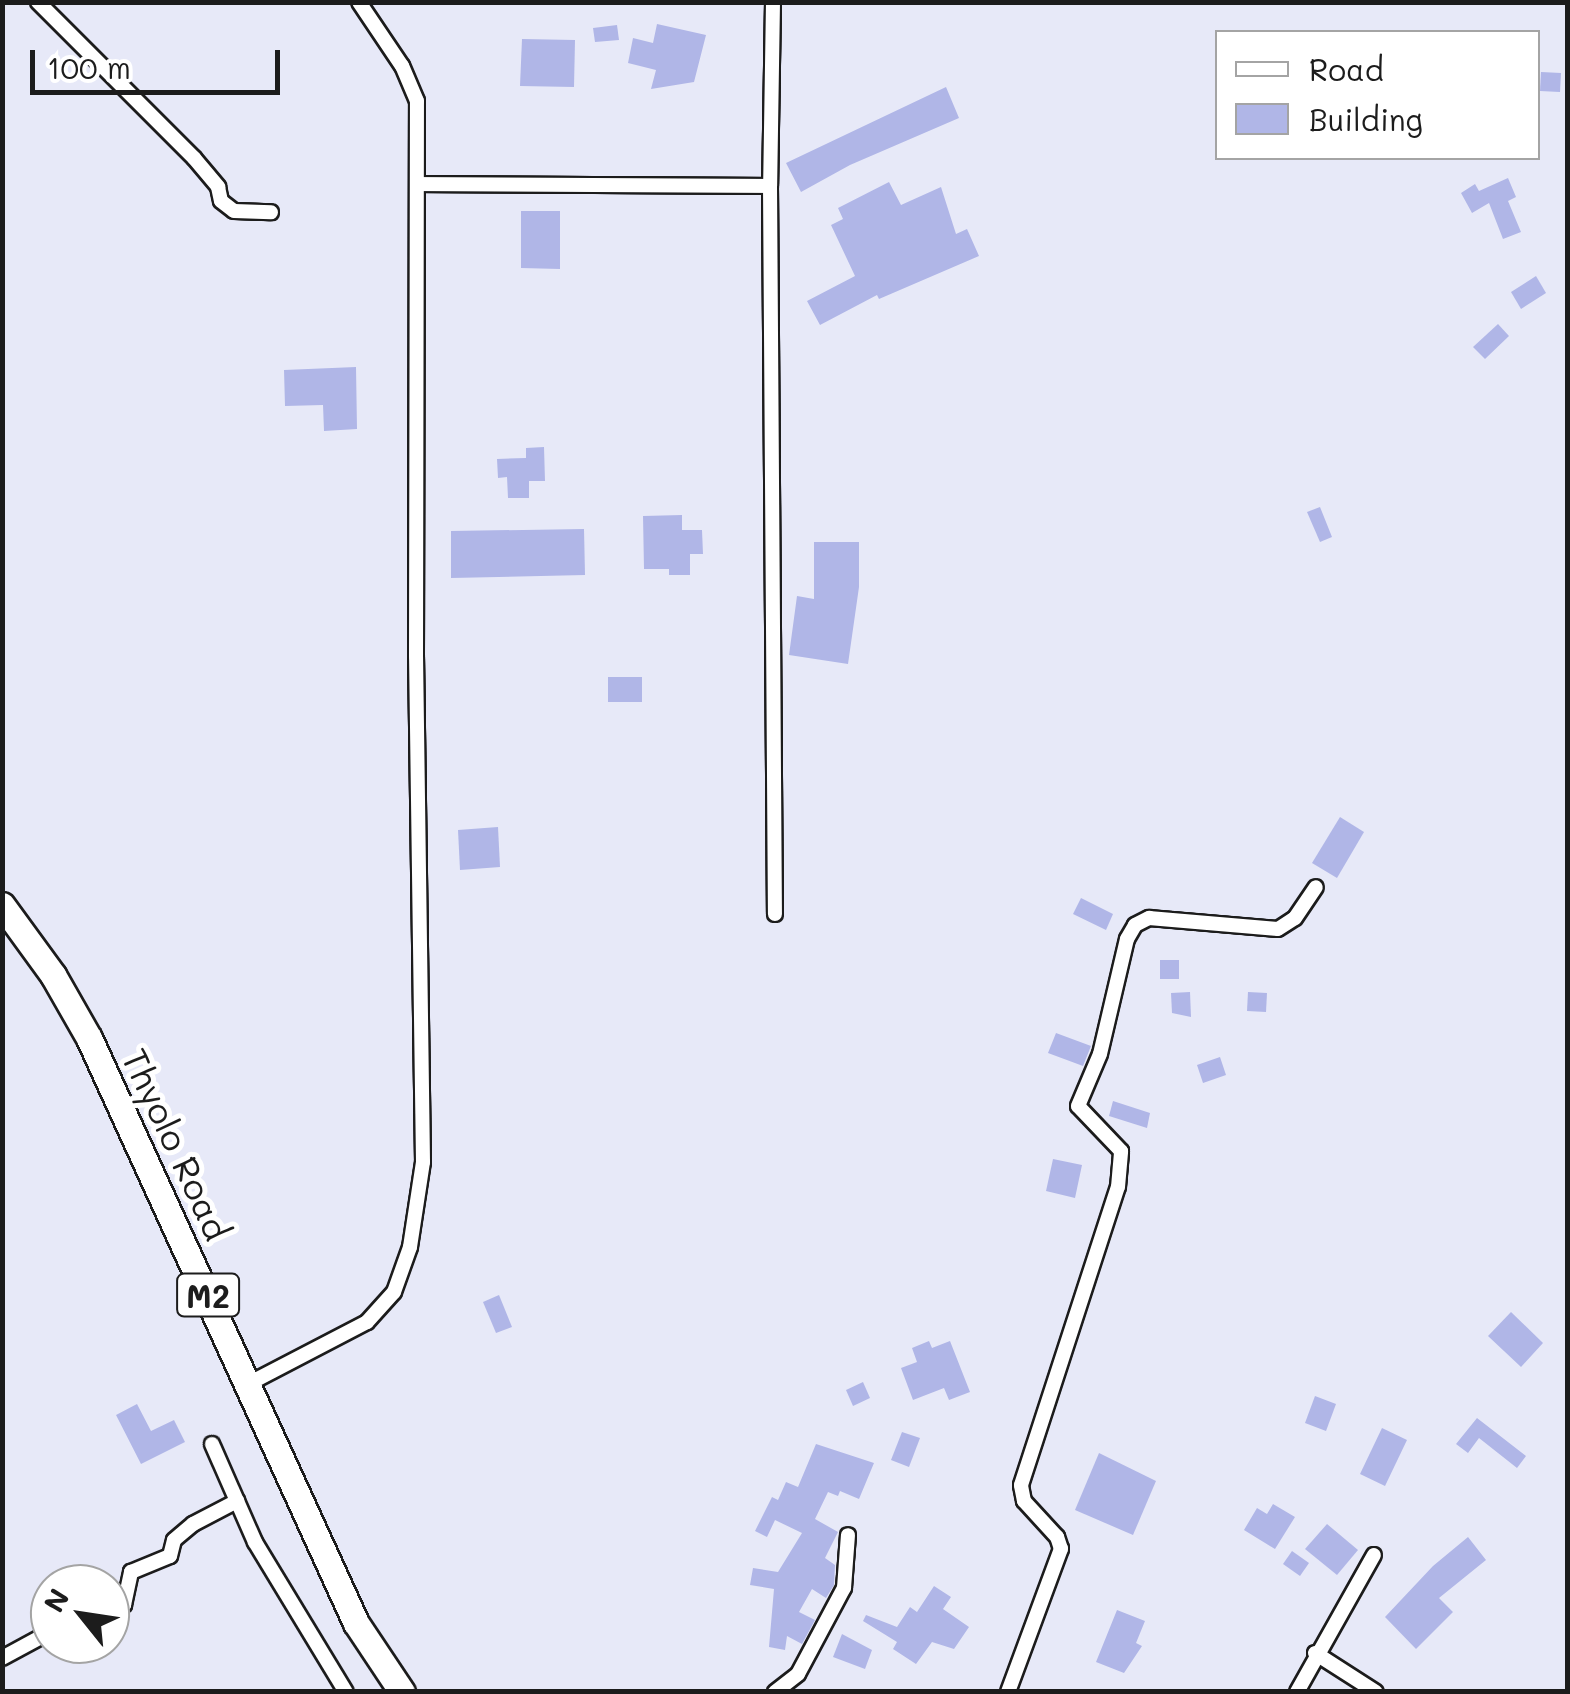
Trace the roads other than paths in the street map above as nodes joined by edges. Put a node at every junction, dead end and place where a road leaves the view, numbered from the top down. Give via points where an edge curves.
1 (38, 2) edge
2 (358, 2) edge
3 (774, 2) edge
4 (417, 184) junction
5 (770, 186) junction
6 (271, 212) dead end
7 (1316, 887) dead end
8 (2, 905) edge
9 (775, 914) dead end
10 (248, 1384) junction
11 (212, 1444) dead end
12 (237, 1501) junction
13 (848, 1535) dead end
14 (1374, 1555) dead end
15 (130, 1577) edge
16 (30, 1643) edge
17 (1315, 1653) junction
18 (2, 1658) edge
19 (346, 1692) edge
20 (402, 1692) edge
21 (774, 1692) edge
22 (1008, 1692) edge
23 (1296, 1692) edge
24 (1376, 1692) edge

1 - 6 street via 194,158 221,201 234,210
2 - 4 street via 412,86
3 - 5 street
4 - 5 street
4 - 10 street via 424,1162 407,1259 381,1309
5 - 9 street
7 - 22 street via 1295,918 1278,928 1149,918 1127,939 1100,1054 1078,1106 1121,1151 1118,1186 1021,1485 1024,1501 1061,1549
8 - 10 highway, Thyolo Road / M2 via 88,1038
10 - 20 highway, Thyolo Road / M2 via 356,1623
11 - 12 street
12 - 15 street via 193,1524 174,1540 170,1556
12 - 19 street
13 - 21 street via 844,1588 798,1674
14 - 17 street
16 - 18 street
17 - 23 street
17 - 24 street

